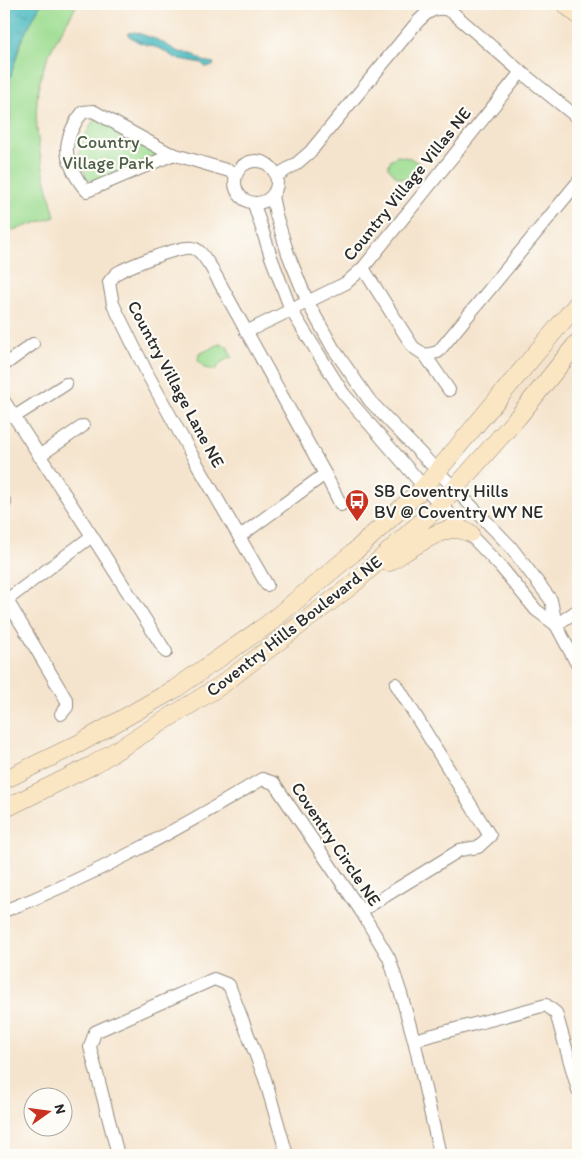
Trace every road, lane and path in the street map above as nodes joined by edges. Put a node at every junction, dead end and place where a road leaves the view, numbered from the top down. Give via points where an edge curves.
1 (565, 4) edge
2 (578, 15) edge
3 (521, 72) junction
4 (578, 118) edge
5 (174, 154) junction
6 (236, 173) junction
7 (276, 176) junction
8 (578, 182) edge
9 (272, 196) junction
10 (254, 204) junction
11 (363, 268) junction
12 (308, 303) junction
13 (578, 303) edge
14 (291, 310) junction
15 (246, 332) junction
16 (578, 342) edge
17 (33, 344) dead end
18 (425, 355) junction
19 (4, 364) edge
20 (66, 384) dead end
21 (449, 390) dead end
22 (4, 401) edge
23 (14, 417) junction
24 (82, 426) dead end
25 (39, 456) junction
26 (438, 470) junction
27 (325, 474) junction
28 (424, 487) junction
29 (455, 488) junction
30 (441, 504) junction
31 (340, 505) dead end
32 (470, 533) junction
33 (92, 536) junction
34 (240, 537) junction
35 (267, 585) dead end
36 (352, 585) junction
37 (5, 601) edge
38 (578, 610) edge
39 (556, 625) junction
40 (166, 652) dead end
41 (578, 666) edge
42 (396, 684) dead end
43 (61, 714) dead end
44 (4, 780) edge
45 (4, 809) edge
46 (362, 910) junction
47 (4, 912) edge
48 (414, 1040) junction
49 (578, 1090) edge
50 (118, 1155) edge
51 (287, 1155) edge
52 (440, 1155) edge

1 - 2 street
3 - 4 street
3 - 7 street via 452,12 445,8 433,10 414,26 310,152
3 - 11 street, Country Village Villas NE
5 - 5 street via 93,111 83,112 75,122 67,148 77,181 87,191
5 - 6 street
6 - 7 street via 247,163 261,162
6 - 10 street via 234,186 237,193
7 - 9 street
8 - 18 street via 438,352
9 - 10 street
9 - 12 street via 288,254
10 - 14 street
11 - 12 street, Country Village Villas NE via 346,283
11 - 18 street via 413,347
12 - 14 street, Country Village Villas NE
12 - 26 street via 332,348 370,401
13 - 26 street, Coventry Hills Boulevard NE
14 - 15 street
14 - 28 street via 343,393
15 - 27 street, Country Village Lane NE
15 - 34 street, Country Village Lane NE via 199,250 178,250 135,265 116,274 109,282 113,304 148,375
16 - 29 street, Coventry Hills Boulevard NE
17 - 19 street
18 - 21 street
20 - 23 street
22 - 23 street
23 - 25 street
24 - 25 street
25 - 33 street
26 - 28 street, Coventry Hills Boulevard NE
26 - 29 street
27 - 31 street, Country Village Lane NE
27 - 34 street
28 - 30 street
28 - 44 street, Coventry Hills Boulevard NE via 346,559 241,644 166,694 80,743
29 - 30 street, Coventry Hills Boulevard NE
29 - 39 street via 510,546 545,593
30 - 32 street
30 - 36 street, Coventry Hills Boulevard NE
32 - 36 street via 453,528 441,532
32 - 39 street via 536,610
33 - 37 street
33 - 40 street
34 - 35 street, Country Village Lane NE
36 - 45 street, Coventry Hills Boulevard NE via 220,686 93,765
37 - 43 street via 67,701 67,707
38 - 39 street
39 - 41 street
42 - 46 street via 490,836 478,847 460,850
46 - 47 street, Coventry Circle NE via 274,783 262,779 125,856
46 - 48 street, Coventry Circle NE via 389,958
48 - 49 street via 546,1005 556,1013
48 - 52 street, Coventry Circle NE
50 - 51 street via 90,1047 95,1032 214,978 229,985 265,1079

